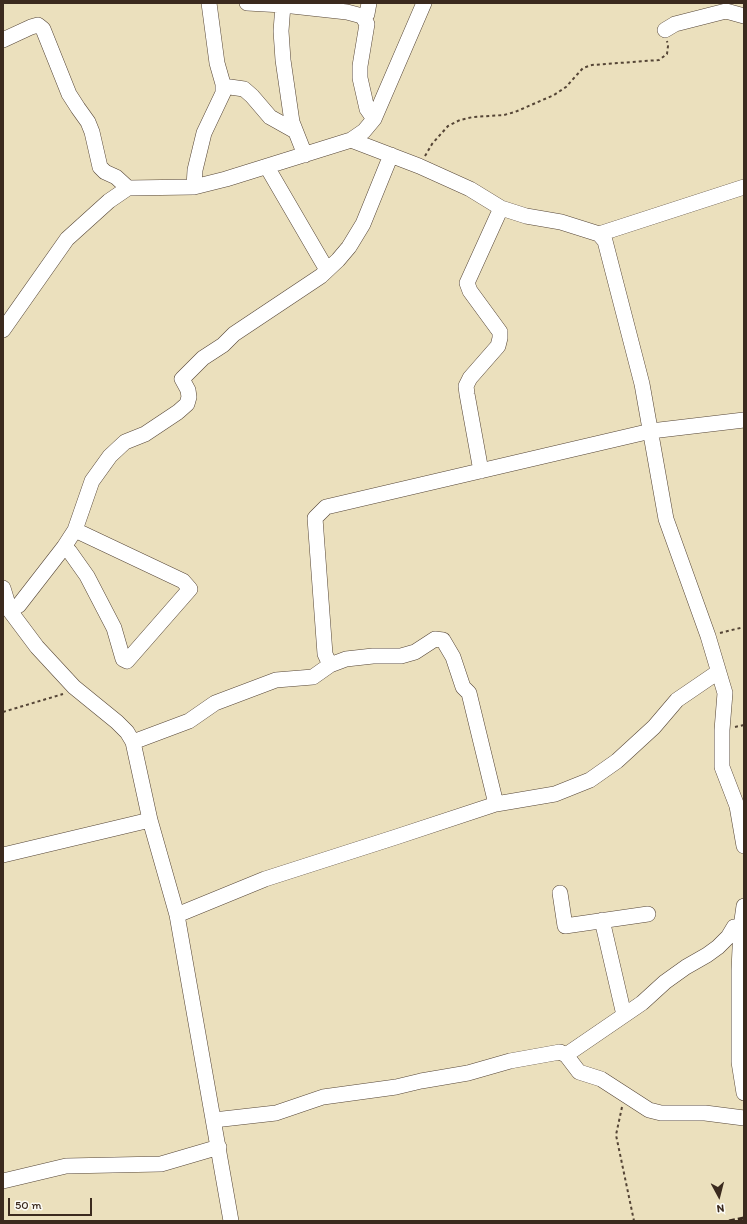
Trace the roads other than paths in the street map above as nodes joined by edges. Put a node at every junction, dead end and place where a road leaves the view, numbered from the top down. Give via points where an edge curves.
1 (209, 3) edge
2 (247, 3) edge
3 (369, 3) edge
4 (424, 3) edge
5 (283, 5) junction
6 (362, 16) junction
7 (744, 16) edge
8 (665, 30) road end
9 (3, 40) edge
10 (223, 86) junction
11 (374, 119) junction
12 (294, 131) junction
13 (351, 140) junction
14 (305, 155) junction
15 (391, 155) junction
16 (267, 167) junction
17 (194, 186) junction
18 (744, 187) edge
19 (128, 188) junction
20 (501, 208) junction
21 (599, 234) junction
22 (328, 270) junction
23 (3, 330) edge
24 (744, 420) edge
25 (651, 431) junction
26 (481, 471) junction
27 (75, 530) junction
28 (64, 547) junction
29 (6, 601) edge
30 (330, 665) junction
31 (718, 672) junction
32 (133, 742) junction
33 (496, 804) junction
34 (150, 820) junction
35 (744, 846) edge
36 (3, 855) edge
37 (560, 894) dead end
38 (744, 906) edge
39 (648, 914) dead end
40 (177, 915) junction
41 (602, 920) junction
42 (741, 927) junction
43 (624, 1015) junction
44 (566, 1055) junction
45 (744, 1092) edge
46 (744, 1118) edge
47 (214, 1120) junction
48 (219, 1147) junction
49 (3, 1180) edge
50 (231, 1221) edge

1 - 10 street via 217,63
2 - 5 street
3 - 6 street via 367,14
4 - 11 street
5 - 6 street
5 - 12 street via 283,60
6 - 11 street via 367,24 360,78 367,109
7 - 8 street via 726,11 676,24
9 - 19 street via 38,25 43,29 69,94 88,122 100,167
10 - 12 street via 244,89 270,117
10 - 17 street via 223,93 204,133
11 - 13 street via 364,131
12 - 14 street
13 - 14 street
13 - 15 street
14 - 16 street
15 - 20 street via 470,189
15 - 22 street via 363,224 349,247
16 - 17 street
16 - 22 street
17 - 19 street
18 - 21 street
19 - 23 street via 109,201 67,239
20 - 21 street
20 - 26 street via 467,283 500,332 498,346 466,386
21 - 25 street via 605,241 642,384
22 - 27 street via 234,334 182,378 188,390 187,404 145,434 125,442 110,456 92,482
24 - 25 street
25 - 26 street
25 - 31 street via 666,519 708,636
26 - 30 street via 326,507 315,518 325,654
27 - 28 street
27 - 28 street via 183,581 190,589 126,660 123,659 114,628 87,576
28 - 29 street via 19,605
29 - 32 street via 37,647 78,690 117,722
30 - 32 street via 313,677 276,680 215,703 189,721
30 - 33 street via 346,659 401,656 415,652 435,639 443,640 453,657 463,687 469,693
31 - 33 street via 677,700 638,742 590,780 555,794
31 - 35 street via 725,693 722,767 737,806
32 - 34 street
33 - 40 street via 265,878
34 - 36 street
34 - 40 street
37 - 41 street via 565,926
38 - 42 street
39 - 41 street
40 - 47 street
41 - 43 street
42 - 43 street via 734,927 718,947 675,974
42 - 45 street via 739,1062
43 - 44 street
44 - 46 street via 580,1072 601,1079 649,1110
44 - 47 street via 553,1052 468,1073 396,1087 323,1096 276,1113
47 - 48 street
48 - 49 street via 161,1164 66,1166
48 - 50 street

